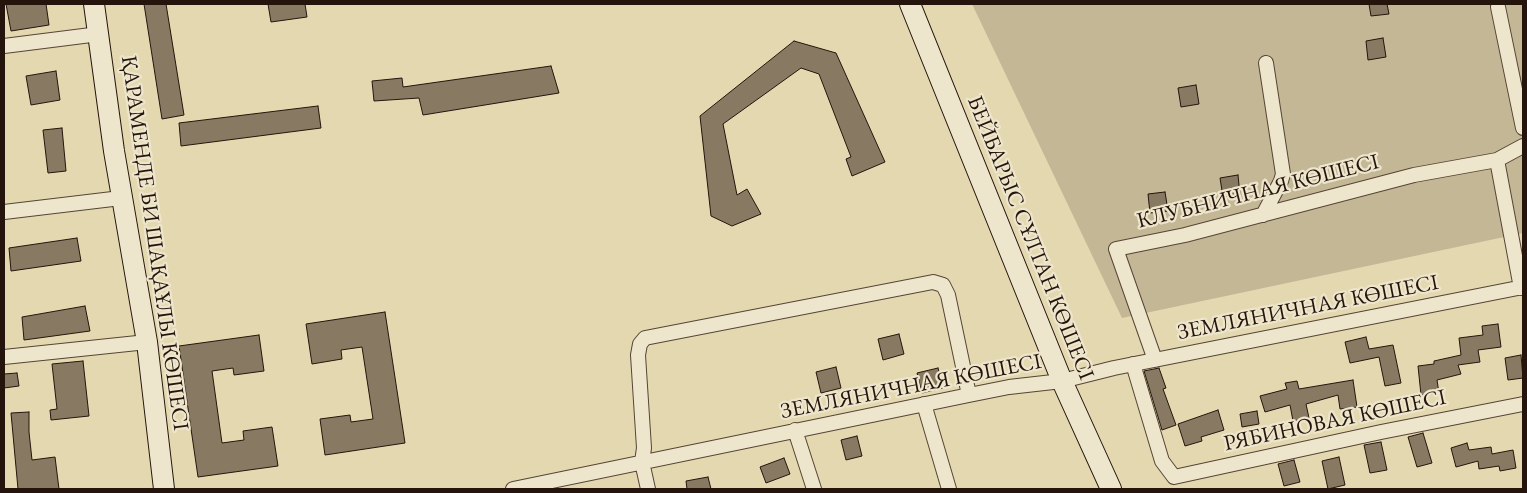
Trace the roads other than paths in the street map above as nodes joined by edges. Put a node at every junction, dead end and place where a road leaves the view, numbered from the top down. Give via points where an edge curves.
1 (94, 4) edge
2 (910, 4) edge
3 (1498, 7) dead end
4 (99, 34) junction
5 (4, 46) edge
6 (1266, 63) dead end
7 (1523, 128) edge
8 (1523, 146) edge
9 (1497, 160) junction
10 (121, 198) junction
11 (4, 212) edge
12 (1263, 216) junction
13 (1522, 288) edge
14 (147, 342) junction
15 (4, 357) edge
16 (1155, 360) junction
17 (1133, 364) junction
18 (1062, 381) junction
19 (969, 395) junction
20 (924, 404) junction
21 (1523, 404) edge
22 (795, 430) junction
23 (642, 462) junction
24 (164, 489) edge
25 (513, 489) edge
26 (648, 489) edge
27 (814, 489) edge
28 (949, 489) edge
29 (1111, 489) edge

1 - 4 street, ҚАРАМЕНДЕ БИ ШАҚАҰЛЫ КӨШЕСІ
2 - 18 street, БЕЙБАРЫС СҰЛТАН КӨШЕСІ
3 - 7 street
4 - 5 street
4 - 10 street, ҚАРАМЕНДЕ БИ ШАҚАҰЛЫ КӨШЕСІ
6 - 12 street via 1283,174
8 - 9 street, КЛУБНИЧНАЯ КӨШЕСІ
9 - 12 street, КЛУБНИЧНАЯ КӨШЕСІ via 1414,175
9 - 13 street
10 - 11 street
10 - 14 street, ҚАРАМЕНДЕ БИ ШАҚАҰЛЫ КӨШЕСІ
12 - 16 street, КЛУБНИЧНАЯ КӨШЕСІ via 1116,249
13 - 16 street, ЗЕМЛЯНИЧНАЯ КӨШЕСІ
14 - 15 street
14 - 24 street, ҚАРАМЕНДЕ БИ ШАҚАҰЛЫ КӨШЕСІ
16 - 17 street, ЗЕМЛЯНИЧНАЯ КӨШЕСІ
17 - 18 street, ЗЕМЛЯНИЧНАЯ КӨШЕСІ
17 - 21 street, РЯБИНОВАЯ КӨШЕСІ via 1162,461 1174,477
18 - 19 street, ЗЕМЛЯНИЧНАЯ КӨШЕСІ
18 - 29 street, БЕЙБАРЫС СҰЛТАН КӨШЕСІ
19 - 20 street, ЗЕМЛЯНИЧНАЯ КӨШЕСІ
19 - 23 street via 948,295 944,285 933,282 645,338 638,355 644,448
20 - 22 street, ЗЕМЛЯНИЧНАЯ КӨШЕСІ
20 - 28 street
22 - 23 street, ЗЕМЛЯНИЧНАЯ КӨШЕСІ
22 - 27 street
23 - 25 street, ЗЕМЛЯНИЧНАЯ КӨШЕСІ
23 - 26 street

